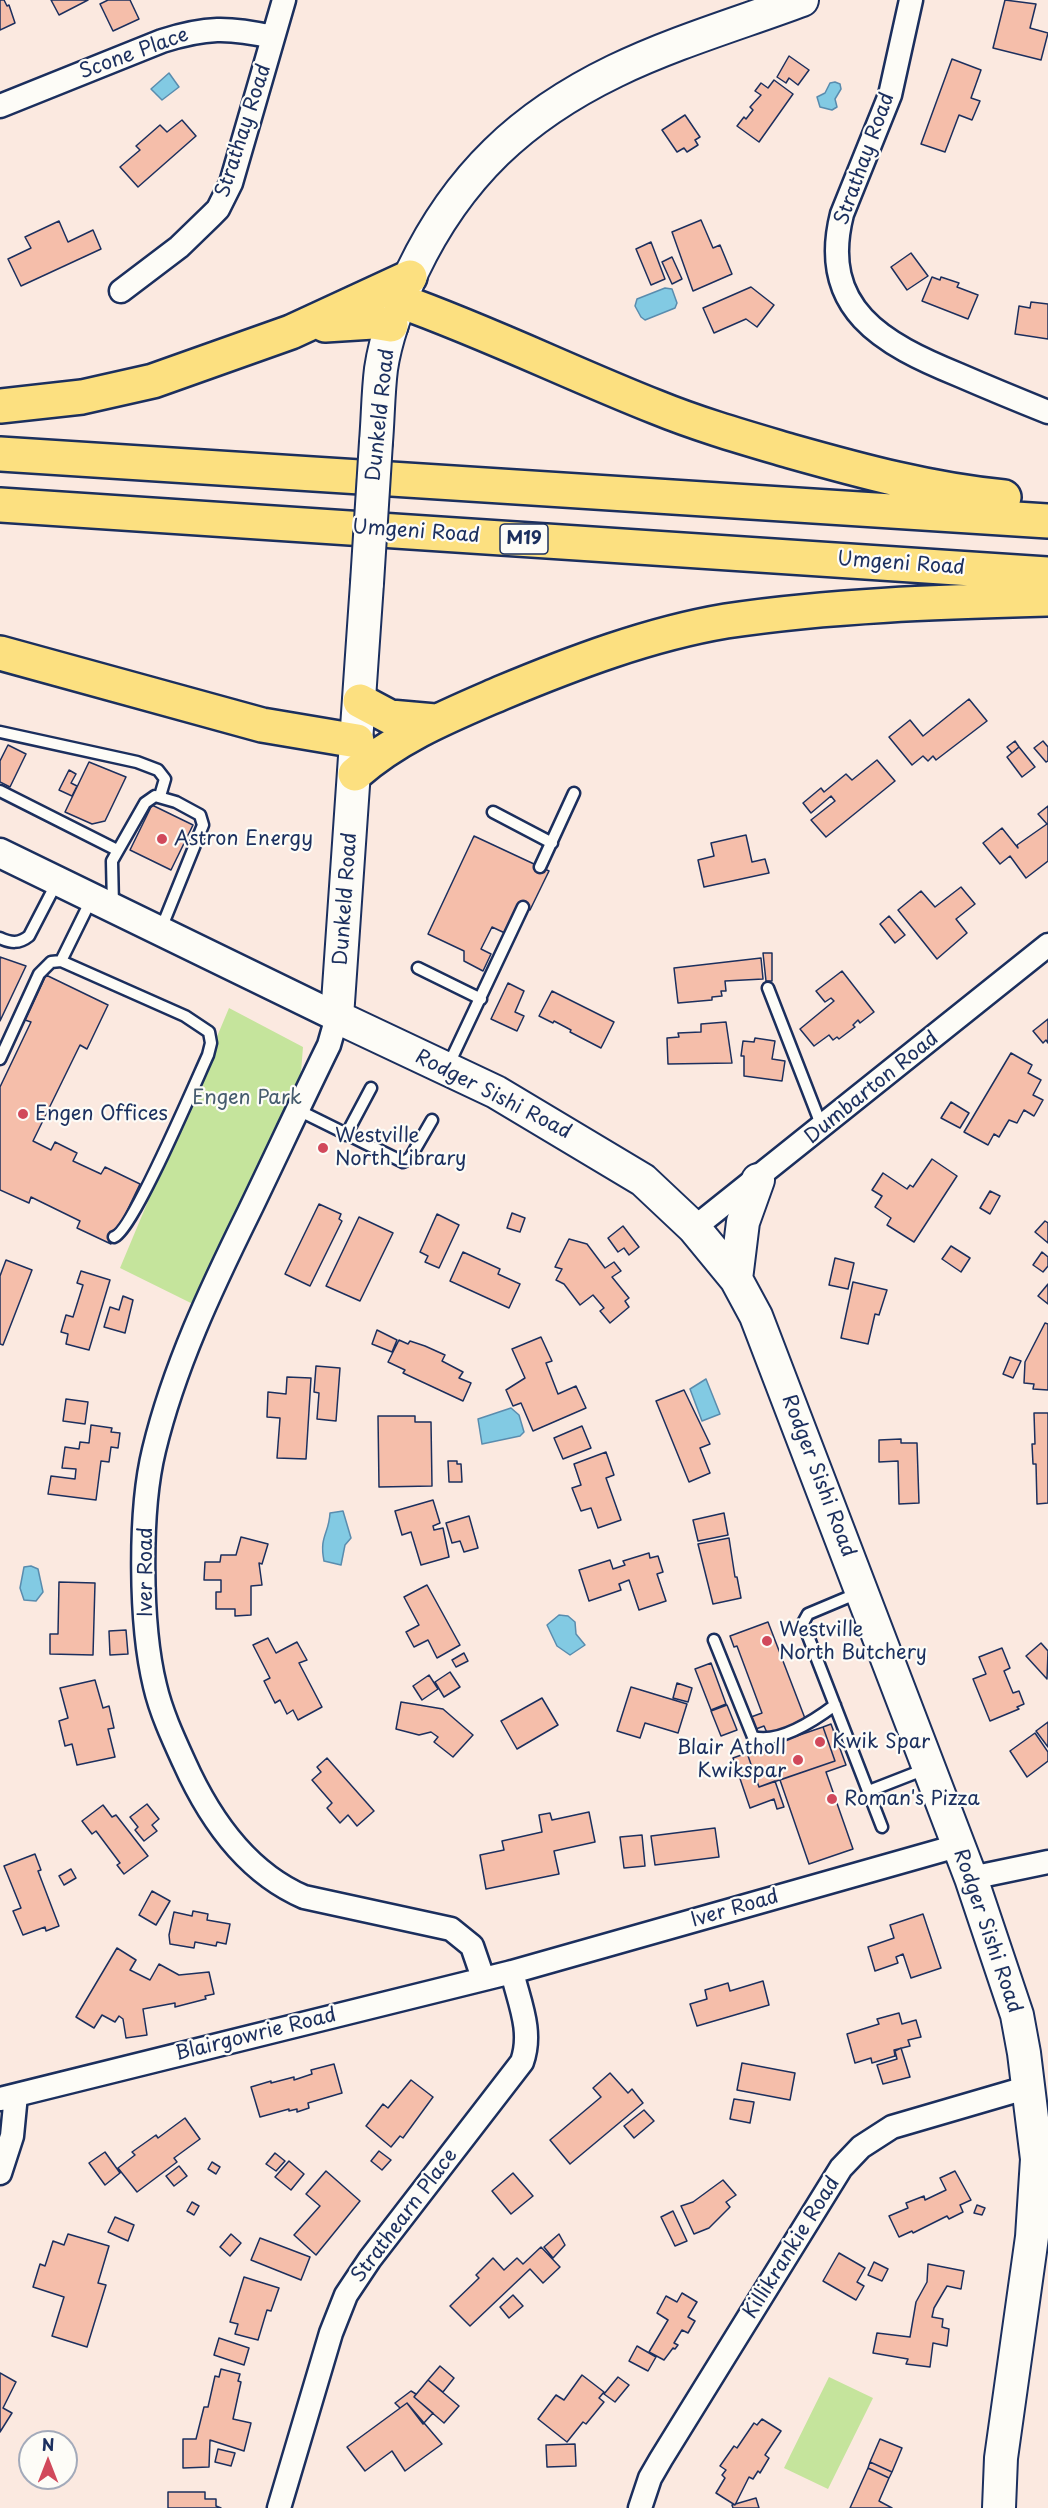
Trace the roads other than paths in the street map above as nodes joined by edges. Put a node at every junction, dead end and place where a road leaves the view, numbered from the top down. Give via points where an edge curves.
1 (284, 0) edge
2 (802, 0) edge
3 (911, 0) edge
4 (273, 37) junction
5 (0, 106) edge
6 (121, 291) dead end
7 (400, 301) junction
8 (291, 332) junction
9 (0, 406) edge
10 (1048, 412) edge
11 (0, 454) edge
12 (1048, 501) edge
13 (0, 505) edge
14 (1048, 521) edge
15 (1048, 573) edge
16 (1048, 599) edge
17 (0, 652) edge
18 (360, 701) junction
19 (435, 721) junction
20 (0, 732) edge
21 (357, 741) junction
22 (354, 774) junction
23 (0, 791) edge
24 (574, 793) dead end
25 (160, 796) junction
26 (493, 812) dead end
27 (552, 843) junction
28 (117, 850) junction
29 (0, 853) edge
30 (540, 867) dead end
31 (58, 880) junction
32 (103, 903) junction
33 (523, 907) dead end
34 (160, 929) junction
35 (0, 938) edge
36 (1048, 945) edge
37 (61, 961) junction
38 (418, 968) dead end
39 (768, 988) dead end
40 (481, 999) junction
41 (337, 1017) junction
42 (0, 1059) edge
43 (446, 1069) junction
44 (371, 1088) dead end
45 (298, 1110) junction
46 (432, 1120) dead end
47 (822, 1127) junction
48 (346, 1135) junction
49 (758, 1180) junction
50 (694, 1228) junction
51 (114, 1237) dead end
52 (736, 1279) junction
53 (862, 1592) junction
54 (714, 1640) dead end
55 (834, 1705) junction
56 (928, 1768) junction
57 (869, 1791) junction
58 (882, 1827) dead end
59 (957, 1846) junction
60 (1048, 1862) edge
61 (971, 1878) junction
62 (512, 1972) junction
63 (483, 1978) junction
64 (1029, 2087) junction
65 (8, 2096) edge
66 (0, 2173) edge
67 (1040, 2236) edge
68 (279, 2508) edge
69 (640, 2508) edge
70 (999, 2508) edge

1 - 4 street, Strathay Road
2 - 7 main road, Dunkeld Road via 618,70 535,118 477,169 441,219
3 - 10 street, Strathay Road via 890,95 839,224 836,254 840,278 859,317 890,343
4 - 5 street, Scone Place via 232,29 186,33
4 - 6 street, Strathay Road via 231,183 218,209 179,247
7 - 8 highway
7 - 8 highway via 353,322
7 - 12 highway via 459,322 659,408 754,440 953,492
7 - 18 main road, Dunkeld Road, bridge via 381,368
8 - 9 highway via 153,381 82,397
11 - 14 highway
13 - 15 highway, Umgeni Road / M19
16 - 19 highway via 833,608 725,622 592,657
17 - 21 highway via 262,725
18 - 19 highway via 390,717
18 - 21 main road, Dunkeld Road
19 - 22 highway via 398,741
20 - 25 lane via 158,770 165,779
21 - 22 main road, Dunkeld Road
22 - 41 main road, Dunkeld Road
23 - 28 lane
24 - 27 lane
25 - 28 lane via 145,803
25 - 34 lane via 197,813 203,825
26 - 27 lane
27 - 30 lane
28 - 32 lane
29 - 31 street, Rodger Sishi Road
31 - 32 street, Rodger Sishi Road
31 - 35 lane via 29,936 13,943
32 - 34 street, Rodger Sishi Road
32 - 37 lane
33 - 40 lane
34 - 41 street, Rodger Sishi Road
36 - 47 street, Dumbarton Road
37 - 42 lane via 51,962 39,974
37 - 51 lane via 185,1017 209,1032 208,1055 132,1215 122,1232
38 - 40 lane
39 - 47 lane
40 - 43 lane
41 - 43 main road, Rodger Sishi Road
41 - 45 street, Iver Road via 330,1045
43 - 50 main road, Rodger Sishi Road via 542,1118 643,1180
44 - 48 lane
45 - 48 lane
45 - 63 street, Iver Road via 212,1287 178,1370 154,1452 146,1498 145,1600 155,1688 192,1780 219,1825 254,1866 304,1897 452,1929 472,1946
46 - 48 lane via 410,1158 403,1162
47 - 49 street, Dumbarton Road
49 - 50 street, Dumbarton Road
49 - 52 main road via 743,1222
50 - 52 main road, Rodger Sishi Road
52 - 53 main road, Rodger Sishi Road via 759,1325
53 - 55 lane via 803,1619
53 - 56 main road, Rodger Sishi Road
54 - 55 lane via 753,1737 771,1738 802,1726
55 - 57 lane
56 - 57 lane
56 - 59 main road, Rodger Sishi Road
57 - 58 lane
59 - 61 main road, Rodger Sishi Road
59 - 62 street, Iver Road
60 - 61 street
61 - 64 main road, Rodger Sishi Road via 1017,2015
62 - 63 street, Blairgowrie Road
62 - 68 street, Strathearn Place via 527,2034 522,2062 346,2295
63 - 65 street, Blairgowrie Road
64 - 67 main road, Rodger Sishi Road
64 - 69 street, Killikrankie Road via 892,2127 861,2147 841,2168 661,2459
65 - 66 street via 12,2136
67 - 70 main road, Rodger Sishi Road via 1001,2458

